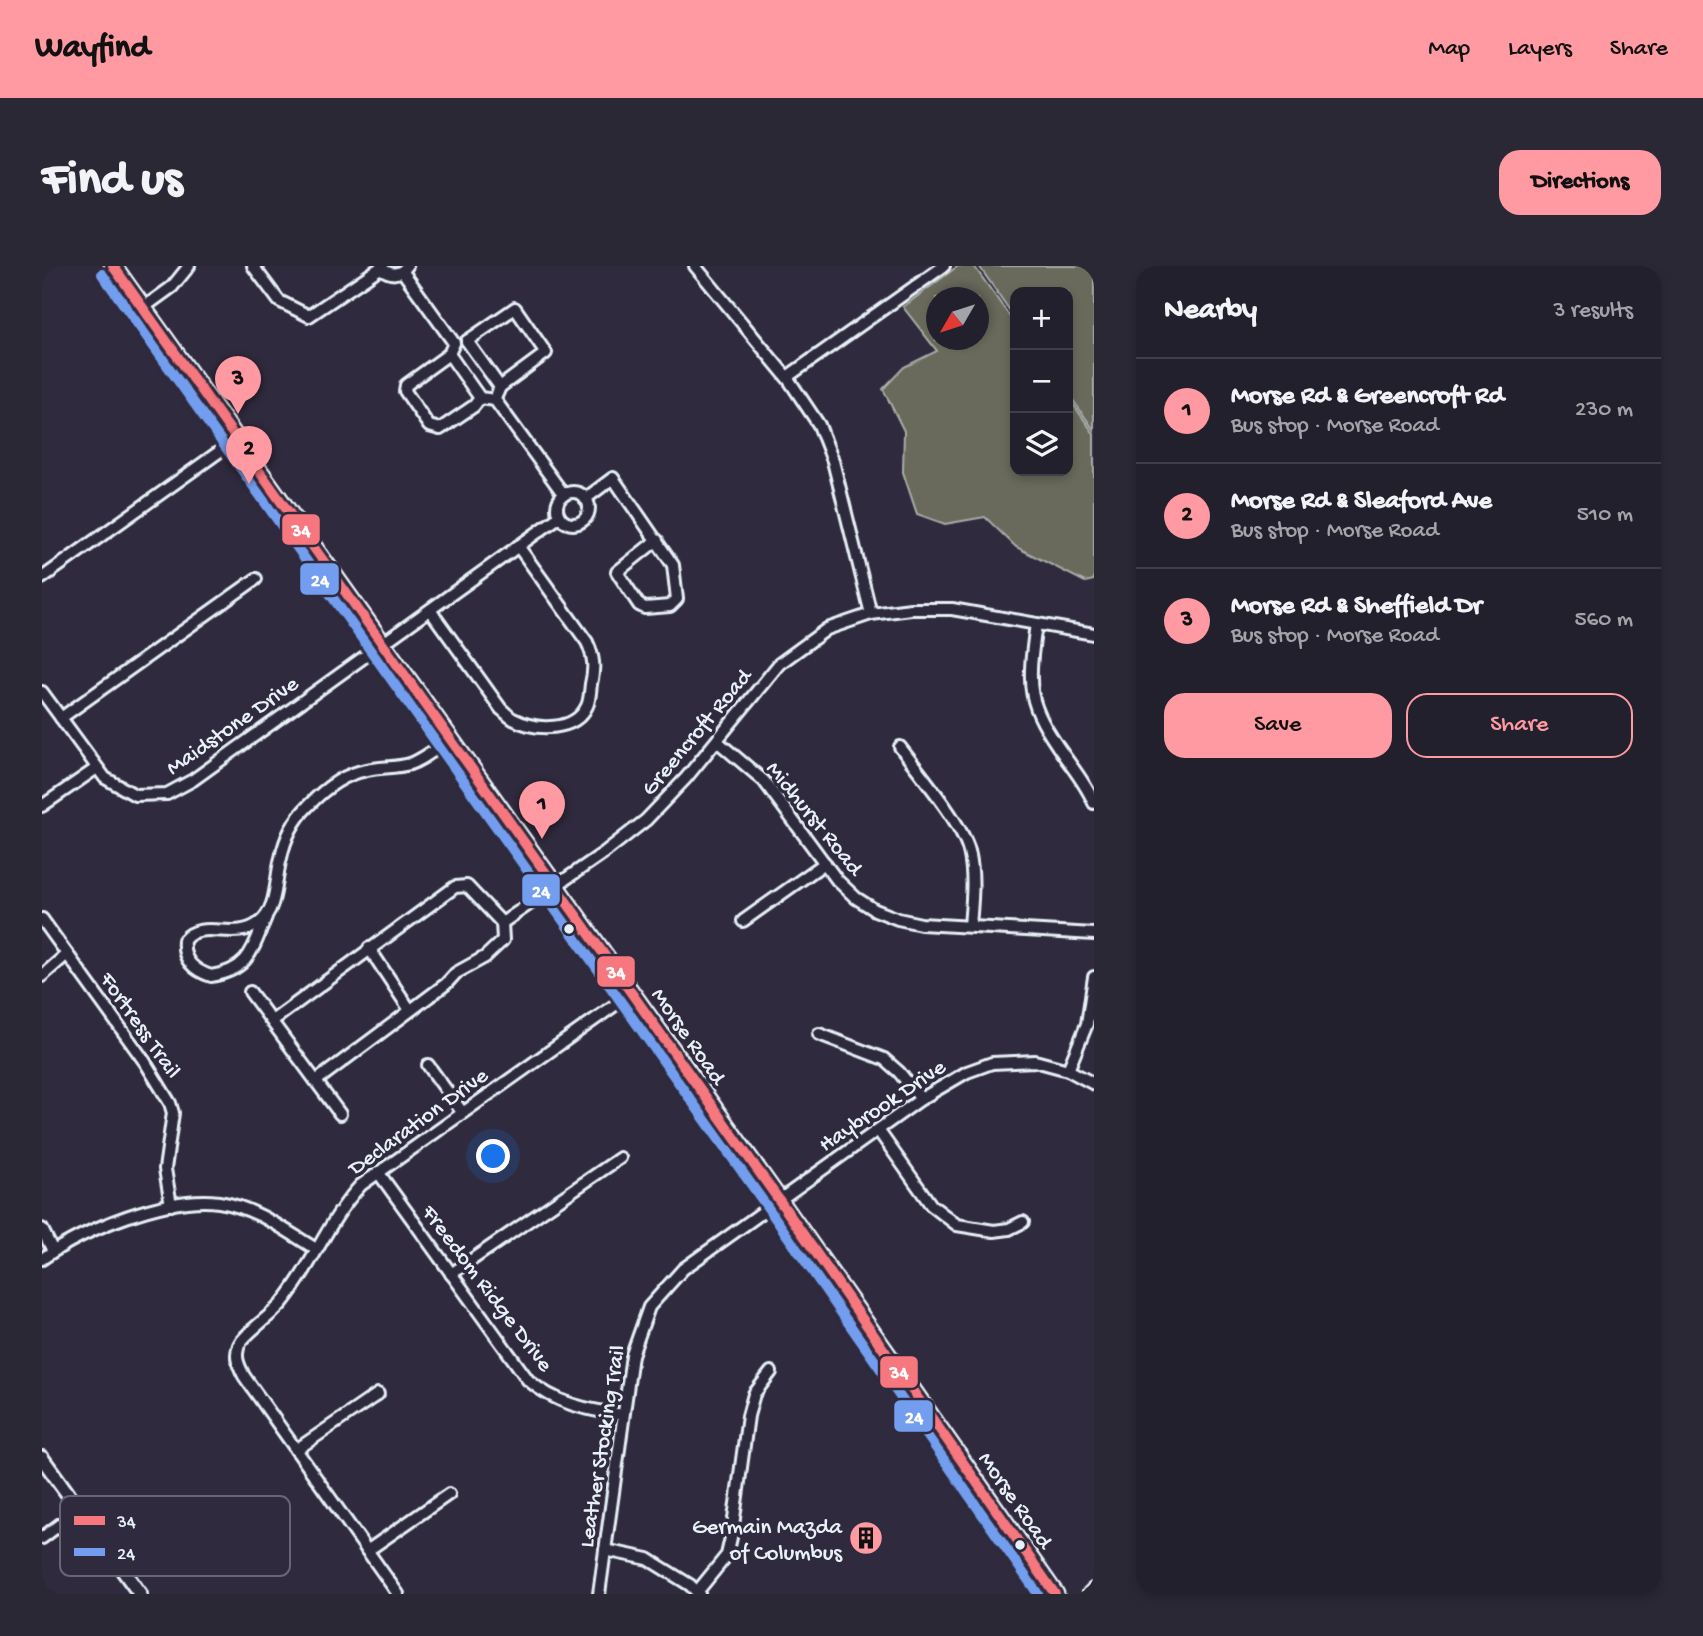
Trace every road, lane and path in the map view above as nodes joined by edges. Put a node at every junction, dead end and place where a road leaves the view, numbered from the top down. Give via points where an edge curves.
1 (113, 266) edge
2 (189, 266) edge
3 (253, 266) edge
4 (695, 266) edge
5 (944, 266) edge
6 (382, 267) edge
7 (405, 269) edge
8 (143, 308) junction
9 (467, 341) junction
10 (454, 342) junction
11 (449, 354) junction
12 (788, 377) junction
13 (500, 387) junction
14 (480, 398) junction
15 (495, 400) junction
16 (237, 439) junction
17 (564, 495) junction
18 (585, 499) junction
19 (559, 517) junction
20 (657, 540) junction
21 (518, 546) junction
22 (42, 578) edge
23 (256, 579) dead end
24 (430, 610) junction
25 (871, 614) junction
26 (1036, 624) junction
27 (1094, 634) edge
28 (382, 643) junction
29 (42, 692) edge
30 (61, 718) junction
31 (451, 738) junction
32 (717, 741) junction
33 (900, 747) dead end
34 (97, 768) junction
35 (1094, 803) edge
36 (42, 806) edge
37 (824, 863) junction
38 (556, 885) junction
39 (266, 917) junction
40 (42, 919) edge
41 (743, 921) dead end
42 (502, 923) junction
43 (970, 926) junction
44 (1094, 934) edge
45 (369, 948) junction
46 (67, 954) junction
47 (42, 976) edge
48 (1094, 977) edge
49 (250, 992) dead end
50 (632, 993) junction
51 (410, 1010) junction
52 (272, 1021) junction
53 (819, 1034) dead end
54 (428, 1065) dead end
55 (1068, 1070) junction
56 (316, 1081) junction
57 (1094, 1084) edge
58 (921, 1099) junction
59 (462, 1112) junction
60 (340, 1114) dead end
61 (878, 1130) junction
62 (620, 1158) dead end
63 (379, 1172) junction
64 (779, 1200) junction
65 (171, 1205) junction
66 (1023, 1222) dead end
67 (42, 1229) edge
68 (316, 1249) junction
69 (53, 1251) junction
70 (42, 1259) edge
71 (451, 1274) junction
72 (771, 1372) dead end
73 (378, 1394) dead end
74 (623, 1415) junction
75 (296, 1450) junction
76 (42, 1458) edge
77 (449, 1494) dead end
78 (69, 1496) edge
79 (60, 1524) edge
80 (42, 1538) edge
81 (605, 1550) junction
82 (367, 1551) junction
83 (127, 1576) edge
84 (1094, 1590) edge
85 (698, 1593) edge
86 (140, 1594) edge
87 (398, 1594) edge
88 (599, 1594) edge
89 (1055, 1594) edge
90 (1090, 1594) edge

1 - 8 main road, Morse Road
2 - 8 street via 172,287
3 - 6 street via 279,301 309,316
4 - 12 street
5 - 12 street
6 - 7 street via 395,274
7 - 10 street
8 - 16 main road, Morse Road
9 - 10 street
9 - 13 street
9 - 13 street via 515,308 546,354
10 - 11 street
11 - 14 street
11 - 14 street via 406,385 405,391 429,426 440,429
12 - 25 street via 819,425 830,452
13 - 15 street
14 - 15 street
15 - 17 street
16 - 22 street
16 - 28 main road, Morse Road
17 - 18 street via 578,493
17 - 19 street via 556,508
18 - 19 street via 588,513 582,522 567,524
18 - 20 street via 613,478
19 - 21 street, Maidstone Drive
20 - 20 street via 673,565 677,599 670,606 652,609 639,605 617,572
21 - 24 street, Maidstone Drive
21 - 24 street via 594,656 587,705 577,720 561,728 513,719 500,709
23 - 30 street
24 - 28 street, Maidstone Drive
25 - 26 street, Greencroft Road via 952,609
25 - 32 street, Greencroft Road via 827,629 779,664
26 - 27 street, Greencroft Road
26 - 35 street via 1029,681 1037,713
28 - 31 main road, Morse Road
28 - 34 street, Maidstone Drive via 167,794 135,794 105,778
29 - 30 street, Maidstone Drive
30 - 34 street, Maidstone Drive
31 - 38 main road, Morse Road
31 - 39 street via 418,761 354,773 323,791 288,835
32 - 37 street, Midhurst Road via 764,781
32 - 38 street, Greencroft Road via 646,820
33 - 43 street via 955,822 968,849 973,882
34 - 36 street
37 - 41 street
37 - 43 street, Midhurst Road via 871,909 921,923
38 - 42 street, Greencroft Road
38 - 50 main road, Morse Road
39 - 39 street via 232,933 193,931 184,940 184,956 200,973 211,976 228,971 250,954
40 - 46 street, Fortress Trail
42 - 45 street via 472,890 461,885
42 - 51 street via 503,940
43 - 44 street, Midhurst Road
45 - 51 street
45 - 52 street
46 - 47 street
46 - 65 street, Fortress Trail via 170,1103 173,1113 165,1169
48 - 55 street via 1087,1024
49 - 52 street
50 - 59 street, Declaration Drive
50 - 64 main road, Morse Road
51 - 56 street
52 - 56 street
53 - 58 street via 884,1059
54 - 59 street
55 - 57 street, Haybrook Drive
55 - 58 street, Haybrook Drive via 1035,1061 992,1063
56 - 60 street
58 - 61 street, Haybrook Drive
59 - 63 street, Declaration Drive
61 - 64 street, Haybrook Drive
61 - 66 street via 931,1205 957,1225 993,1231
62 - 71 street
63 - 68 street, Declaration Drive via 344,1203
63 - 71 street, Freedom Ridge Drive
64 - 74 street, Leather Stocking Trail via 683,1269 649,1307 632,1355
64 - 89 main road, Morse Road
65 - 68 street via 221,1202 257,1213
65 - 69 street via 96,1230
67 - 69 street
68 - 75 street, Declaration Drive via 282,1303 237,1349 244,1376
69 - 70 street
71 - 74 street, Freedom Ridge Drive via 528,1380 544,1394 582,1409
72 - 85 street via 754,1394 748,1416 727,1555
73 - 75 street
74 - 81 street, Leather Stocking Trail
75 - 82 street
76 - 78 street
77 - 82 street
79 - 80 street
81 - 85 street via 648,1559
81 - 88 street, Leather Stocking Trail
82 - 87 street
83 - 86 street
84 - 90 main road

